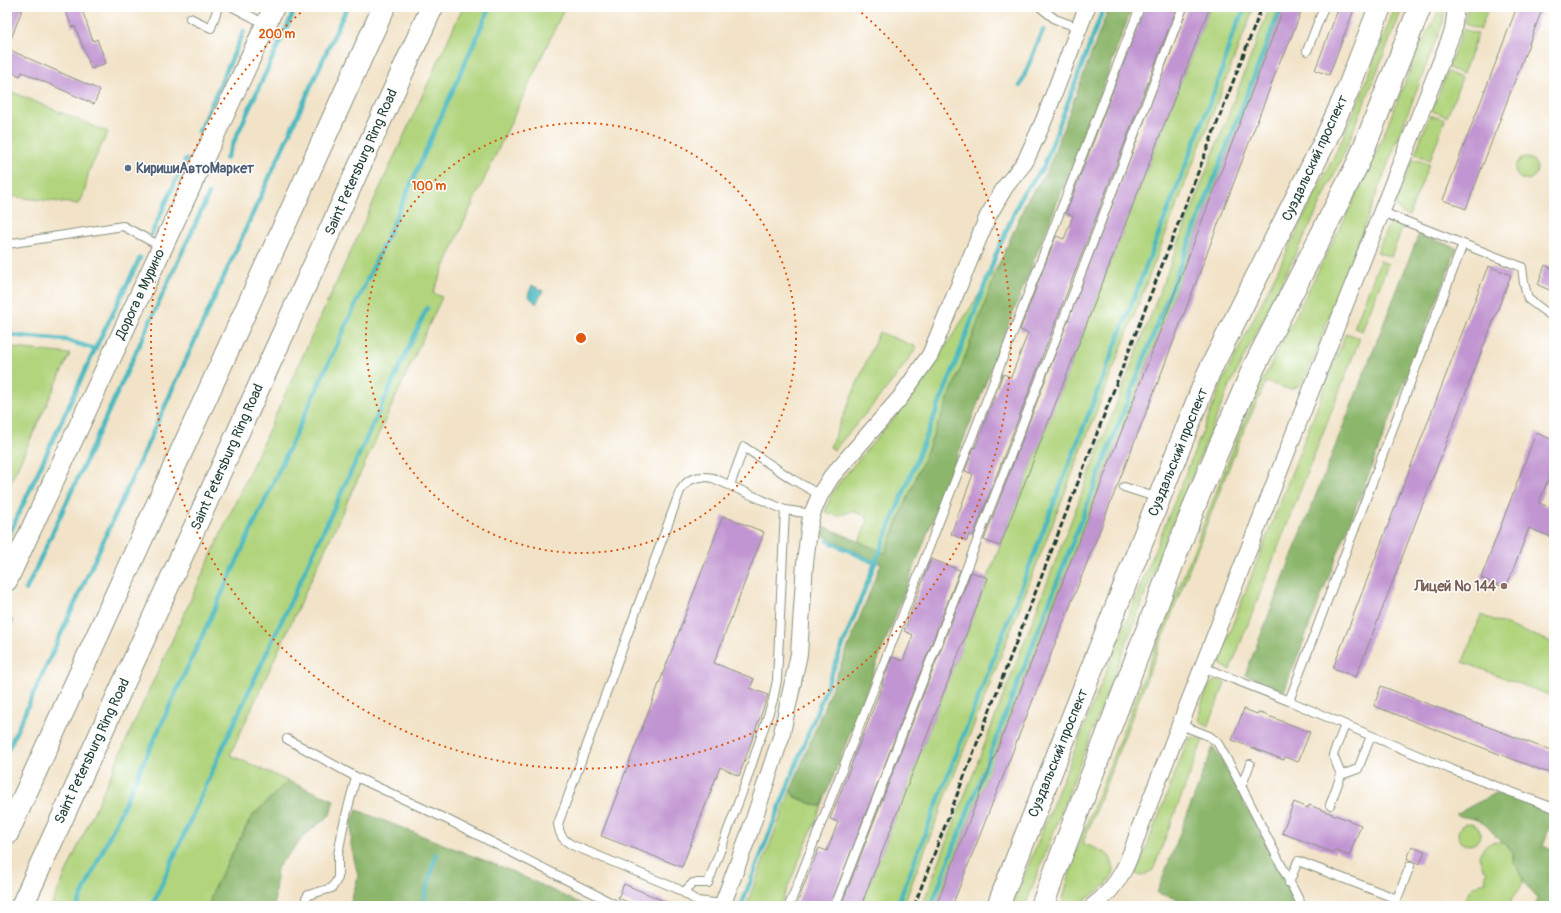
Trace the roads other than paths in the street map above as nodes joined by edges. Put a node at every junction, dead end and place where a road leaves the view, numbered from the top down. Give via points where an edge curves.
1 (218, 7) edge
2 (233, 7) edge
3 (384, 7) edge
4 (432, 7) edge
5 (1040, 7) edge
6 (1087, 7) edge
7 (1140, 7) edge
8 (1183, 7) edge
9 (1324, 7) edge
10 (1380, 7) edge
11 (1420, 7) edge
12 (1456, 7) edge
13 (270, 16) edge
14 (190, 18) dead end
15 (1079, 28) junction
16 (1307, 51) dead end
17 (1382, 212) junction
18 (7, 244) edge
19 (1463, 244) junction
20 (162, 247) junction
21 (1554, 318) edge
22 (730, 485) junction
23 (1124, 487) dead end
24 (820, 495) junction
25 (1159, 499) junction
26 (785, 510) junction
27 (812, 514) junction
28 (7, 581) edge
29 (1203, 667) junction
30 (1289, 701) junction
31 (1181, 725) junction
32 (1344, 725) junction
33 (1370, 736) junction
34 (287, 739) dead end
35 (1250, 764) dead end
36 (1341, 775) junction
37 (356, 777) junction
38 (1240, 787) junction
39 (1330, 805) dead end
40 (1554, 808) edge
41 (7, 834) edge
42 (1410, 866) dead end
43 (1289, 883) junction
44 (684, 892) junction
45 (305, 900) dead end
46 (722, 905) edge
47 (22, 906) edge
48 (618, 906) edge
49 (790, 906) edge
50 (835, 906) edge
51 (998, 906) edge
52 (1042, 906) edge
53 (1092, 906) edge
54 (1302, 906) edge

1 - 14 lane via 211,28
2 - 13 lane
3 - 41 main road
4 - 47 main road, Saint Petersburg Ring Road
5 - 15 lane via 1055,19
6 - 15 street
7 - 49 lane
8 - 50 lane
9 - 16 lane
10 - 25 main road, Суздальский проспект via 1325,141 1209,372
11 - 52 main road via 1358,163 1254,367 1199,494
12 - 17 street via 1453,31
13 - 20 street, Дорога в Мурино
15 - 24 street via 1044,120 1024,162 988,216 930,355 900,398 831,477
17 - 19 lane
17 - 29 street
18 - 20 lane via 123,226
19 - 21 lane via 1522,267 1528,299
19 - 30 lane
20 - 28 street, Дорога в Мурино
22 - 24 lane via 744,447
22 - 26 lane
22 - 44 lane via 704,477 685,482 680,491 558,824 560,834 572,846
23 - 25 lane
24 - 27 street
25 - 51 main road, Суздальский проспект
26 - 27 lane
26 - 44 lane via 778,680 773,700 746,782 708,883 693,883
27 - 46 street via 805,563 799,654 781,737
29 - 30 lane
29 - 31 street
30 - 32 lane
31 - 38 lane via 1210,736 1216,742
31 - 53 street via 1125,867 1105,897
32 - 33 lane
32 - 36 lane via 1333,755
33 - 36 lane via 1358,769
33 - 40 lane
34 - 37 lane
35 - 38 lane
36 - 39 lane
37 - 45 lane via 343,826 338,855 338,878 332,888 308,894
37 - 48 lane via 448,820
38 - 43 lane
42 - 43 lane via 1397,899 1298,861
43 - 54 lane
44 - 46 lane via 697,900

